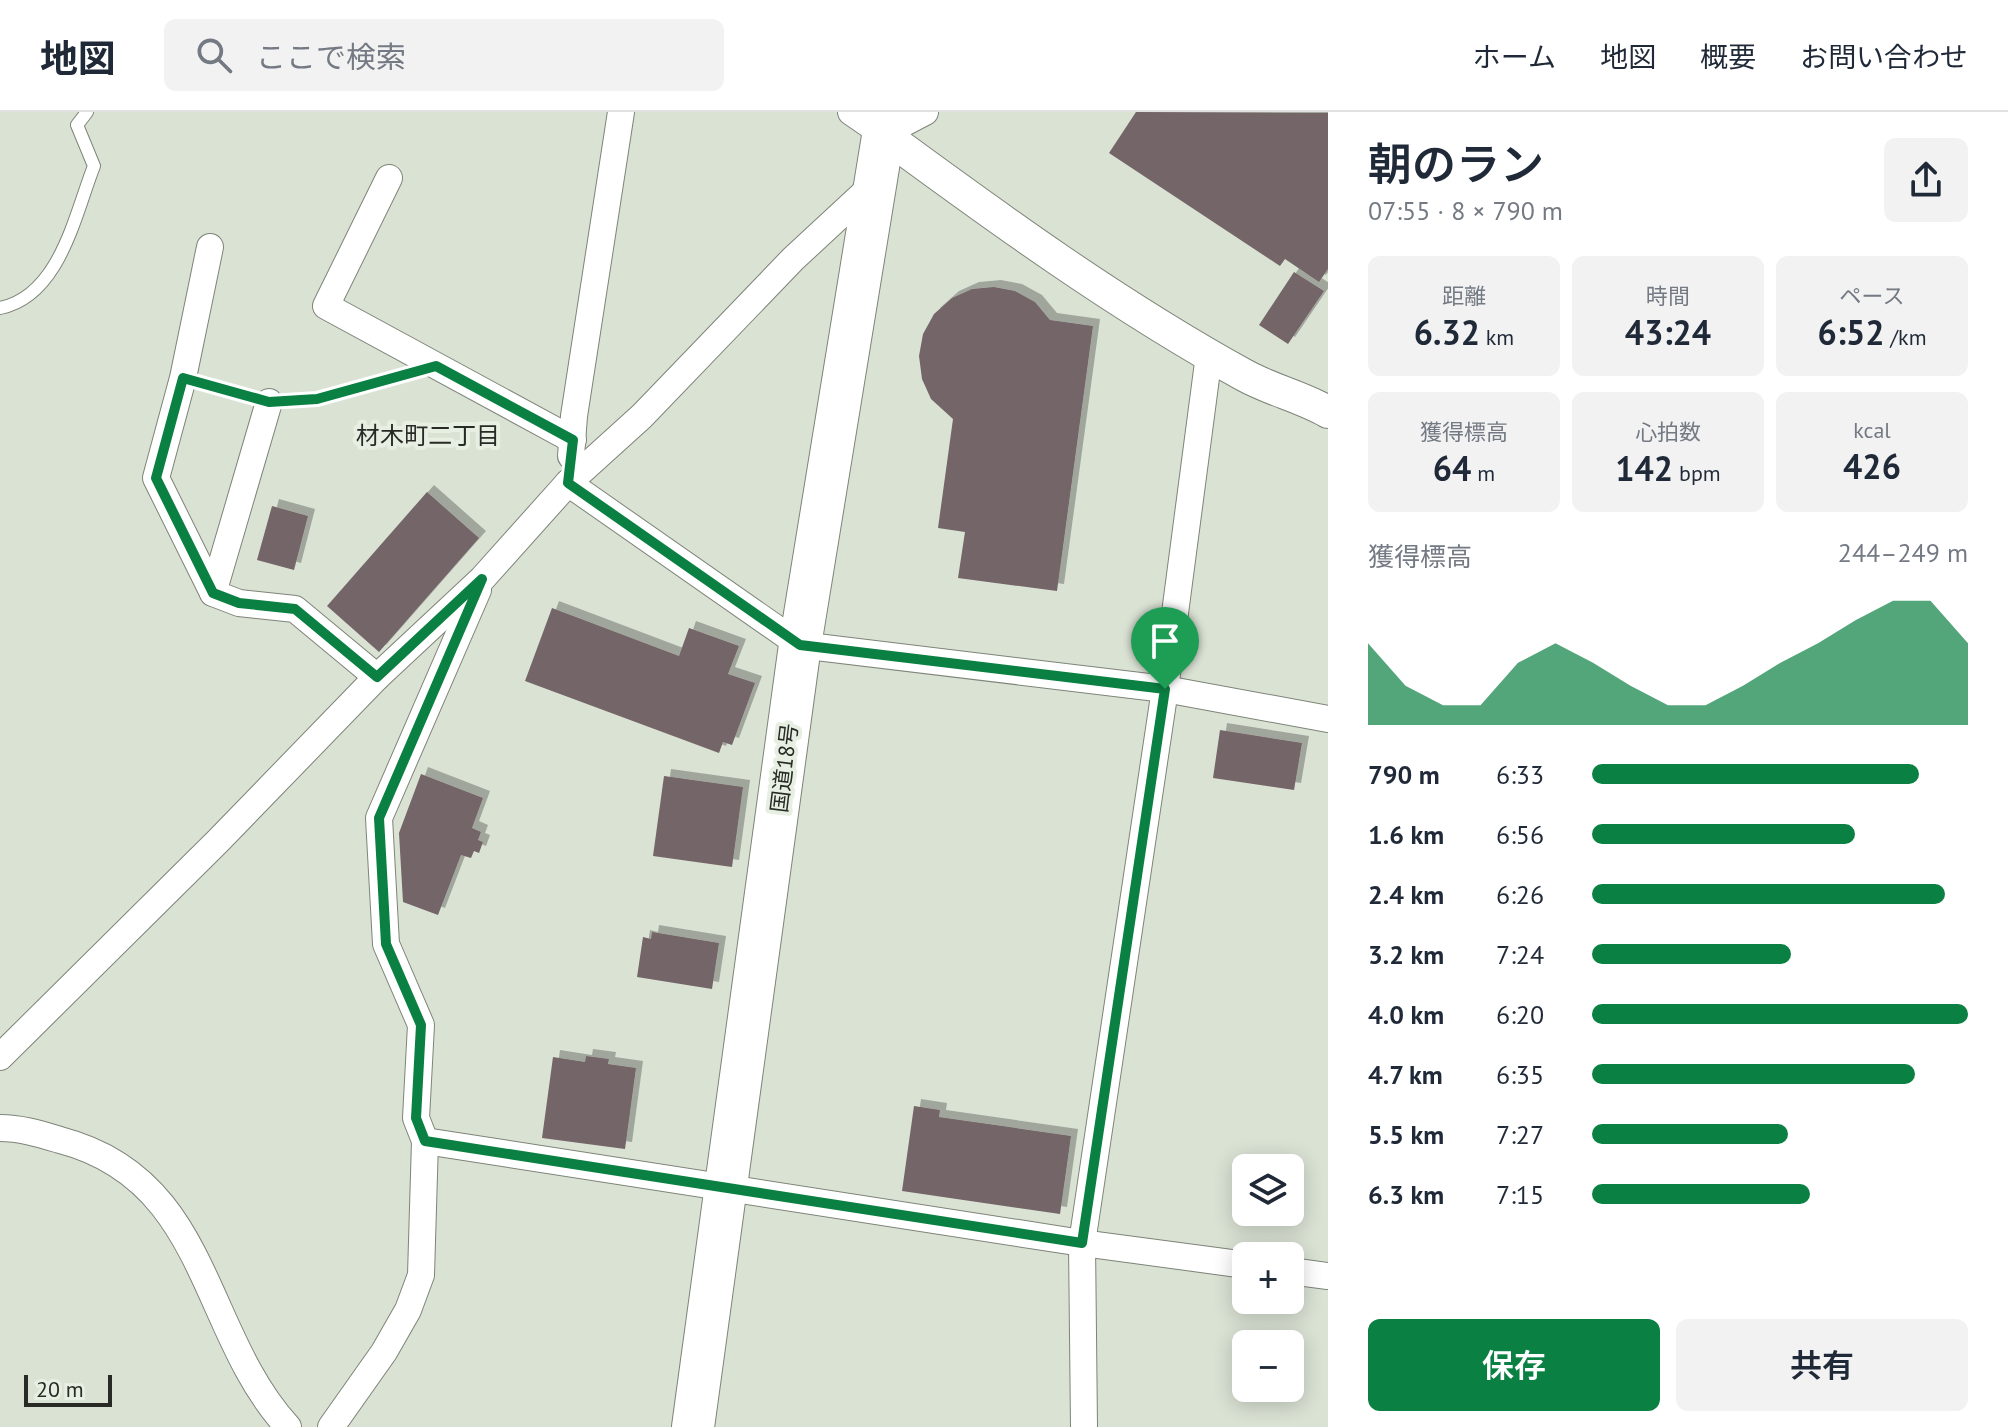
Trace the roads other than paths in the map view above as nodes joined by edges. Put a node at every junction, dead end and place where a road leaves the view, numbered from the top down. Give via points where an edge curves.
1 (87, 112) edge
2 (621, 112) edge
3 (925, 112) edge
4 (874, 119) edge
5 (389, 178) dead end
6 (875, 183) junction
7 (210, 247) dead end
8 (0, 308) edge
9 (1209, 355) junction
10 (269, 402) road end
11 (1328, 412) edge
12 (573, 440) junction
13 (568, 483) junction
14 (482, 579) junction
15 (213, 593) junction
16 (800, 645) junction
17 (377, 677) junction
18 (1165, 689) junction
19 (1328, 719) edge
20 (0, 1057) edge
21 (0, 1128) edge
22 (425, 1141) junction
23 (729, 1186) junction
24 (1082, 1243) junction
25 (1232, 1263) edge
26 (1304, 1273) edge
27 (1328, 1276) edge
28 (280, 1424) edge
29 (331, 1427) edge
30 (693, 1427) edge
31 (1084, 1427) edge

1 - 8 lane via 77,125 94,166 50,275 11,306
2 - 12 street
3 - 4 street
4 - 6 highway, 国道18号
4 - 9 street via 1045,252
5 - 12 street via 326,306
6 - 13 street
6 - 16 highway, 国道18号
7 - 15 street via 156,478
9 - 11 street
9 - 18 street
10 - 15 street
12 - 13 street
13 - 14 street
13 - 16 street
14 - 17 street
14 - 22 street via 379,818 386,944 421,1025 416,1118
15 - 17 street via 239,603 295,609
16 - 18 street
16 - 23 highway, 国道18号
17 - 20 street
18 - 19 street
18 - 24 street
21 - 28 street via 78,1145 122,1165 158,1198 194,1254
22 - 23 street
22 - 29 street via 421,1275 384,1352
23 - 24 street
23 - 30 highway, 国道18号
24 - 25 street
24 - 31 street
26 - 27 street

